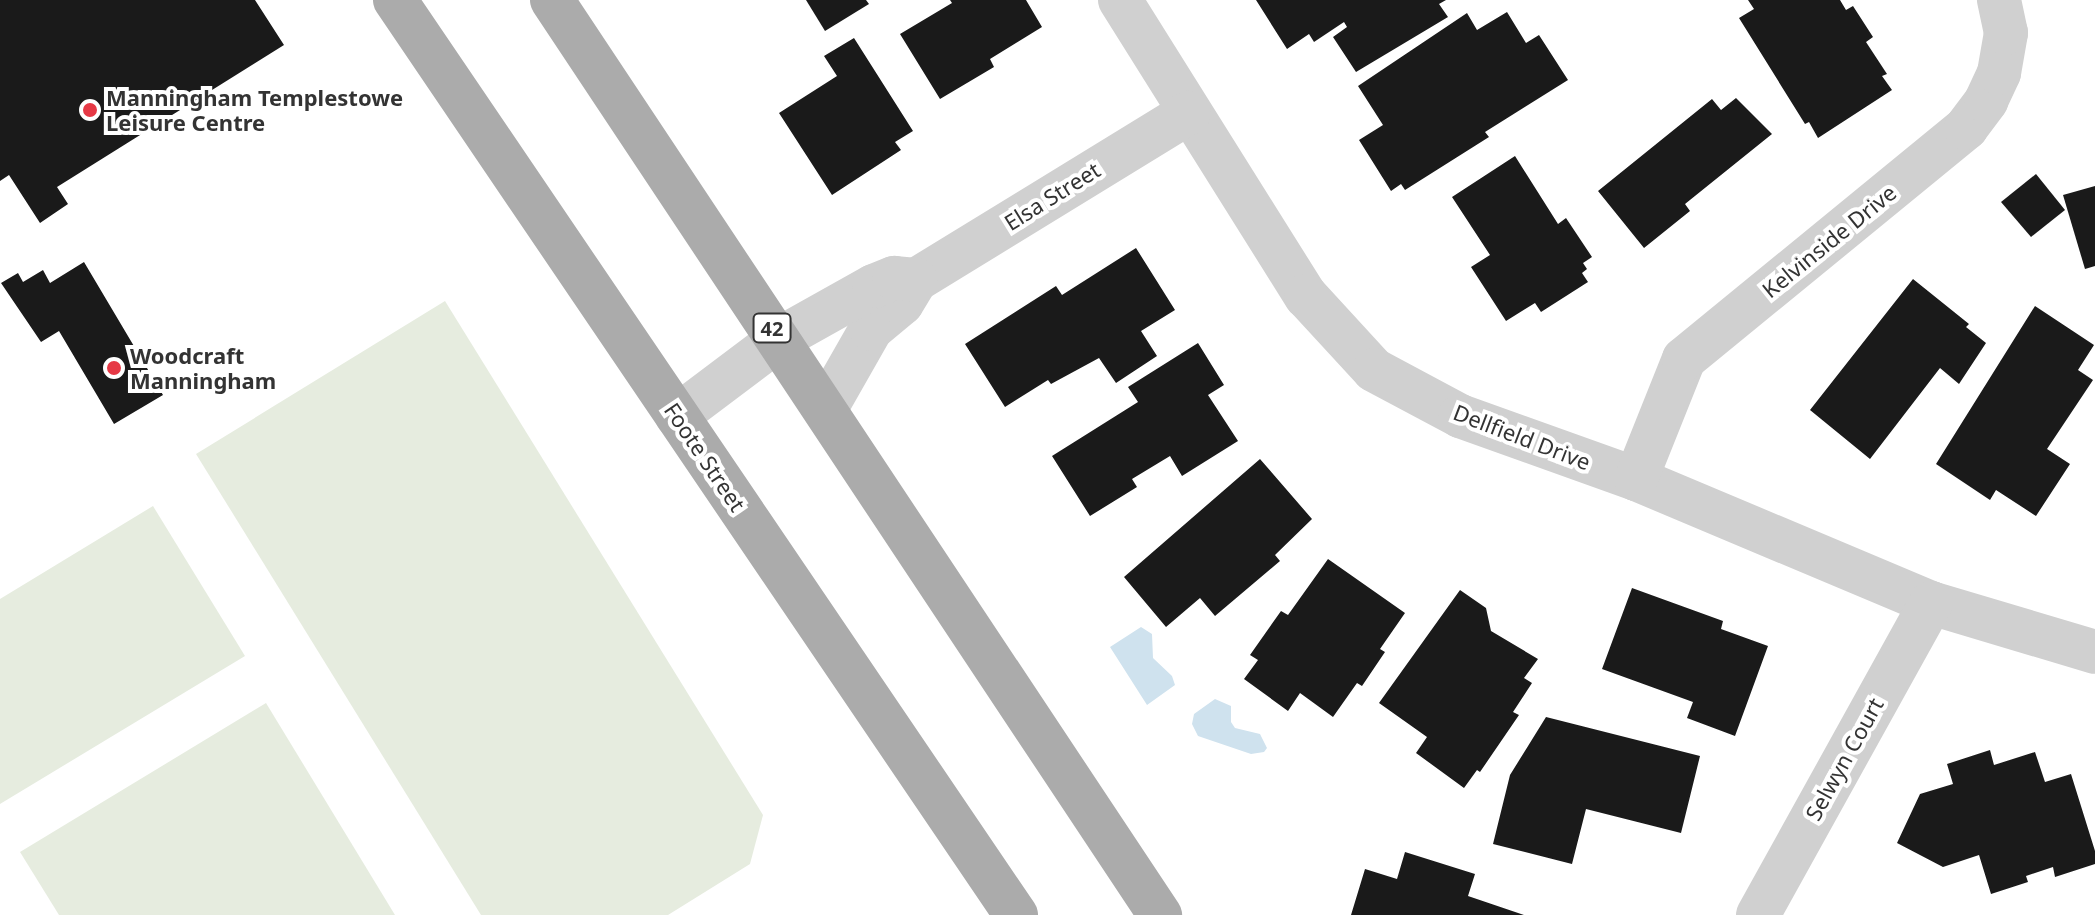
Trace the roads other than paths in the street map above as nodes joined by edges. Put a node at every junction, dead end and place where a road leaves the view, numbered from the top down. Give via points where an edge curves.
1 (395, 0) edge
2 (552, 0) edge
3 (1120, 0) edge
4 (1999, 0) edge
5 (1189, 113) junction
6 (916, 280) junction
7 (779, 339) junction
8 (826, 408) junction
9 (677, 416) junction
10 (1636, 479) junction
11 (1931, 603) junction
12 (2095, 652) edge
13 (1141, 908) edge
14 (1016, 915) edge
15 (1758, 915) edge

1 - 9 main road, Foote Street
2 - 7 main road, 42
3 - 5 street, Dellfield Drive
4 - 10 street, Kelvinside Drive via 2006,33 1999,73 1966,128 1684,359
5 - 6 street, Elsa Street
5 - 10 street, Dellfield Drive via 1306,296 1374,370 1460,416
6 - 7 street, Elsa Street via 894,278 874,286
6 - 8 street, Elsa Street via 902,303 871,329
7 - 8 main road, 42
7 - 9 street, Elsa Street
8 - 13 main road, 42
9 - 14 main road, Foote Street
10 - 11 street, Dellfield Drive
11 - 12 street, Dellfield Drive
11 - 15 street, Selwyn Court

